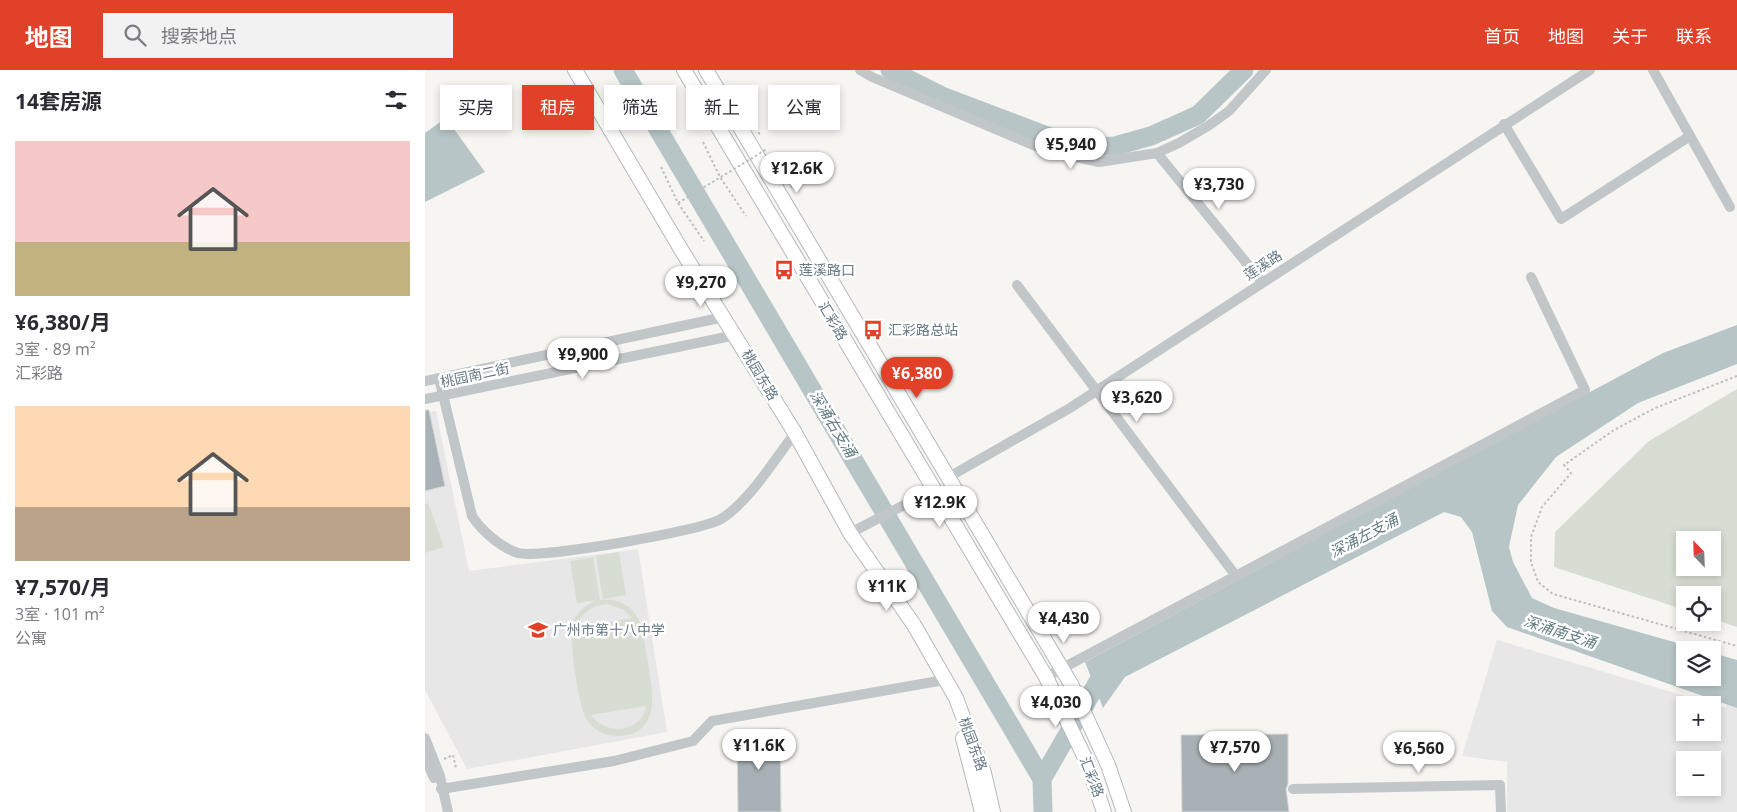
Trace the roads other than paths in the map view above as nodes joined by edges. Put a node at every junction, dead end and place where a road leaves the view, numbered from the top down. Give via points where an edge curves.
1 (575, 70) edge
2 (684, 70) edge
3 (706, 70) edge
4 (860, 70) edge
5 (1266, 70) edge
6 (1590, 70) edge
7 (1653, 70) edge
8 (1504, 124) junction
9 (1690, 136) junction
10 (1157, 153) junction
11 (1730, 208) dead end
12 (1531, 277) dead end
13 (1262, 282) junction
14 (1017, 285) dead end
15 (724, 317) junction
16 (736, 335) junction
17 (439, 378) junction
18 (425, 381) edge
19 (1096, 390) junction
20 (443, 396) junction
21 (425, 399) edge
22 (795, 433) junction
23 (947, 478) junction
24 (933, 487) junction
25 (850, 532) junction
26 (1237, 576) junction
27 (1032, 620) junction
28 (1017, 629) junction
29 (1062, 669) junction
30 (1046, 677) junction
31 (944, 680) junction
32 (425, 738) edge
33 (425, 757) edge
34 (441, 789) junction
35 (1293, 789) dead end
36 (448, 812) edge
37 (982, 812) edge
38 (993, 812) edge
39 (1104, 812) edge
40 (1124, 812) edge
41 (1501, 812) edge

1 - 15 street, 桃园东路
2 - 24 street, 汇彩路
3 - 23 street, 汇彩路
4 - 10 street via 1045,150 1099,162
5 - 10 street via 1229,111
6 - 8 street, 莲溪路
7 - 9 street
8 - 9 street via 1561,219
8 - 13 street, 莲溪路
9 - 11 street
10 - 13 street
12 - 26 street via 1585,390
13 - 19 street, 莲溪路
14 - 19 street
15 - 16 street, 桃园东路
15 - 17 street, 桃园南二街
16 - 20 street, 桃园南二街
16 - 22 street, 桃园东路
17 - 18 street, 桃园南二街
17 - 20 street
19 - 23 street, 莲溪路
19 - 26 street
20 - 21 street, 桃园南二街
20 - 22 street via 472,516 482,531 524,554 583,549 720,520 742,502
22 - 25 street, 桃园东路
23 - 27 street, 汇彩路
24 - 25 street
24 - 28 street, 汇彩路
25 - 31 street, 桃园东路 via 914,625
26 - 29 street
27 - 28 street
27 - 29 street, 汇彩路
28 - 30 street, 汇彩路
29 - 30 street
29 - 40 street, 汇彩路 via 1097,737
30 - 39 street, 汇彩路 via 1082,750
31 - 34 street via 712,721 693,741 614,761
31 - 37 street, 桃园东路
31 - 38 street, 桃园东路 via 956,698 971,735
32 - 34 street via 440,776
33 - 34 street
34 - 36 street
35 - 41 street via 1500,785

